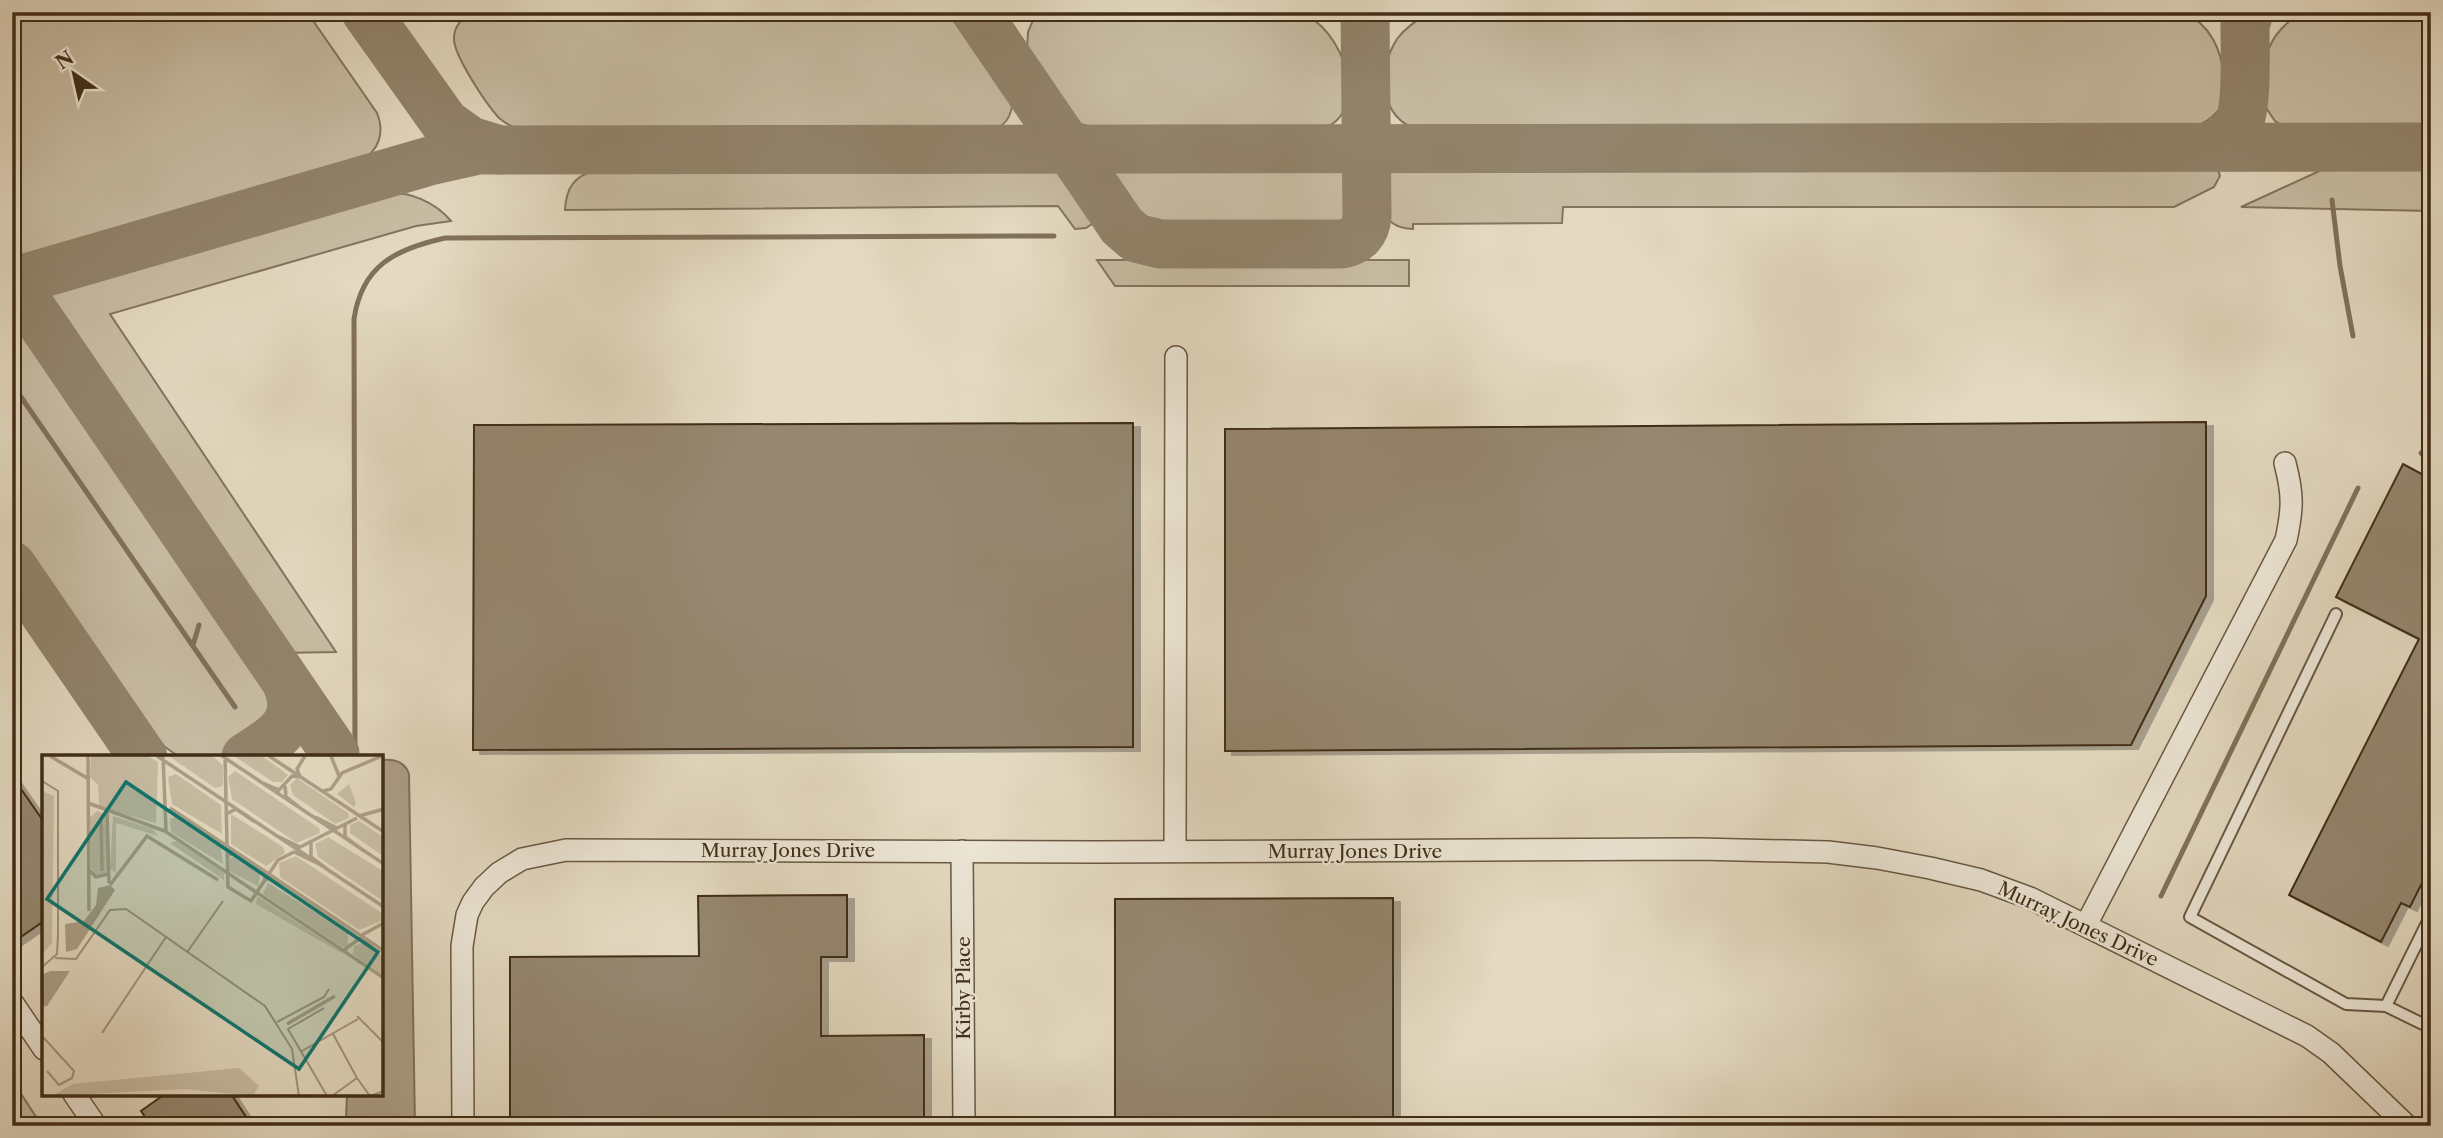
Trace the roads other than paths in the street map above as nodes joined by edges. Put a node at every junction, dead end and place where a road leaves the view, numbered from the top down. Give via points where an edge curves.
1 (1176, 357) dead end
2 (2285, 463) dead end
3 (2336, 614) dead end
4 (962, 851) junction
5 (1175, 851) junction
6 (2431, 915) edge
7 (2086, 925) junction
8 (12, 1002) edge
9 (2386, 1006) junction
10 (2431, 1028) edge
11 (42, 1046) edge
12 (75, 1096) edge
13 (96, 1126) edge
14 (463, 1126) edge
15 (964, 1126) edge
16 (2407, 1126) edge

1 - 5 street
2 - 7 street via 2292,510 2286,540
3 - 9 lane via 2190,917 2346,1004
4 - 5 street, Murray Jones Drive
4 - 14 street, Murray Jones Drive via 566,850 522,859 484,887 464,927
4 - 15 street, Kirby Place
5 - 7 street, Murray Jones Drive via 1828,852 1981,880
6 - 9 lane
7 - 16 street, Murray Jones Drive via 2307,1035
8 - 11 street
9 - 10 lane
12 - 13 street

